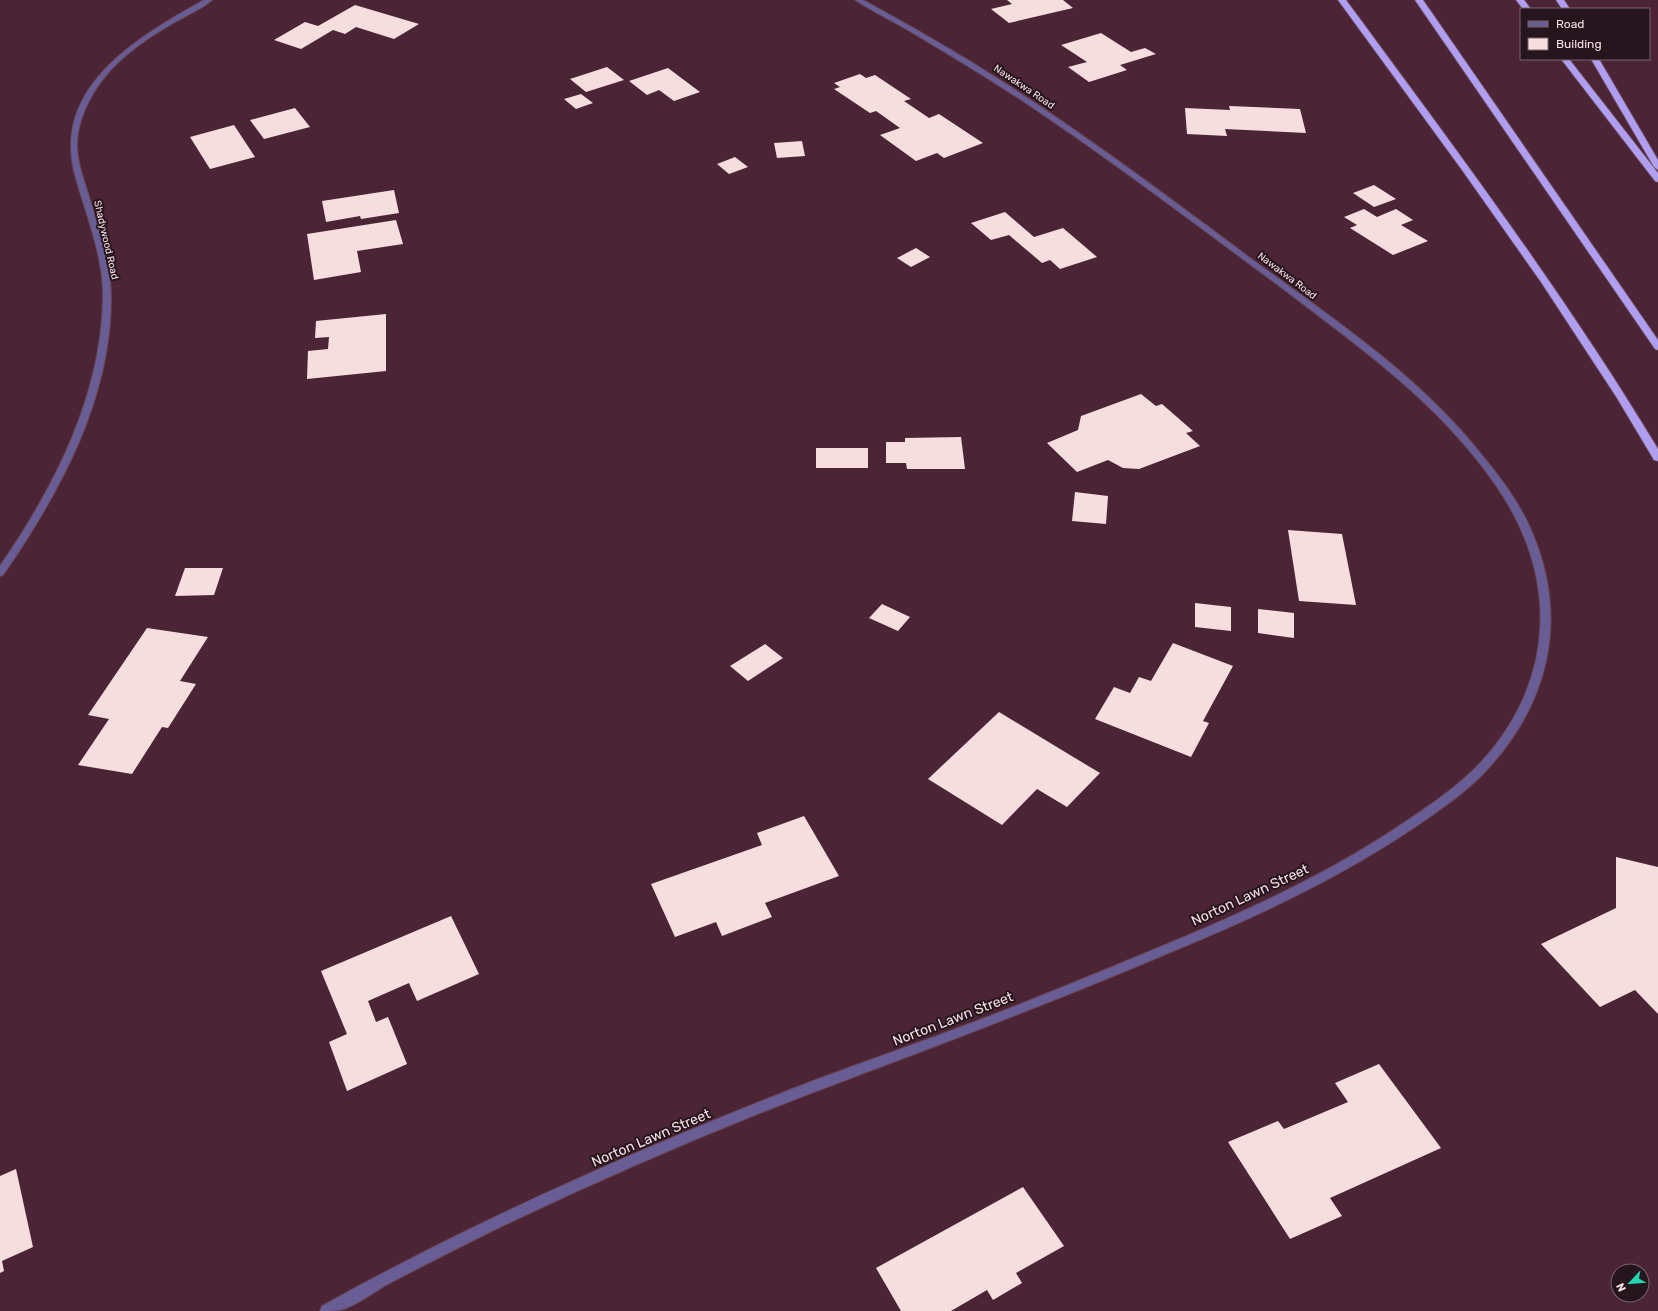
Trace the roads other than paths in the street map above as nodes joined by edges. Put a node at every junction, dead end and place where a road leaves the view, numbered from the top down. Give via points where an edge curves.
1 (209, 0) edge
2 (858, 0) edge
3 (1342, 0) edge
4 (1420, 0) edge
5 (1520, 0) edge
6 (1526, 8) edge
7 (1566, 60) edge
8 (1596, 60) edge
9 (1658, 168) edge
10 (1658, 179) edge
11 (1658, 347) edge
12 (1658, 458) edge
13 (0, 573) edge
14 (1535, 685) joint
15 (327, 1311) edge

1 - 13 street, Shadywood Road via 160,27 130,49 96,83 83,106 76,126 74,150 105,273 106,334 95,384 66,459 38,514
2 - 14 street, Nawakwa Road via 990,76 1116,163 1354,339 1450,423 1480,457 1514,504 1542,574 1544,652
3 - 12 highway via 1519,243
4 - 11 highway
5 - 6 highway
7 - 10 highway
8 - 9 highway
14 - 15 street, Norton Lawn Street via 1503,744 1477,773 1441,803 1389,840 1322,878 1237,920 1036,1004 768,1105 655,1152 516,1214

